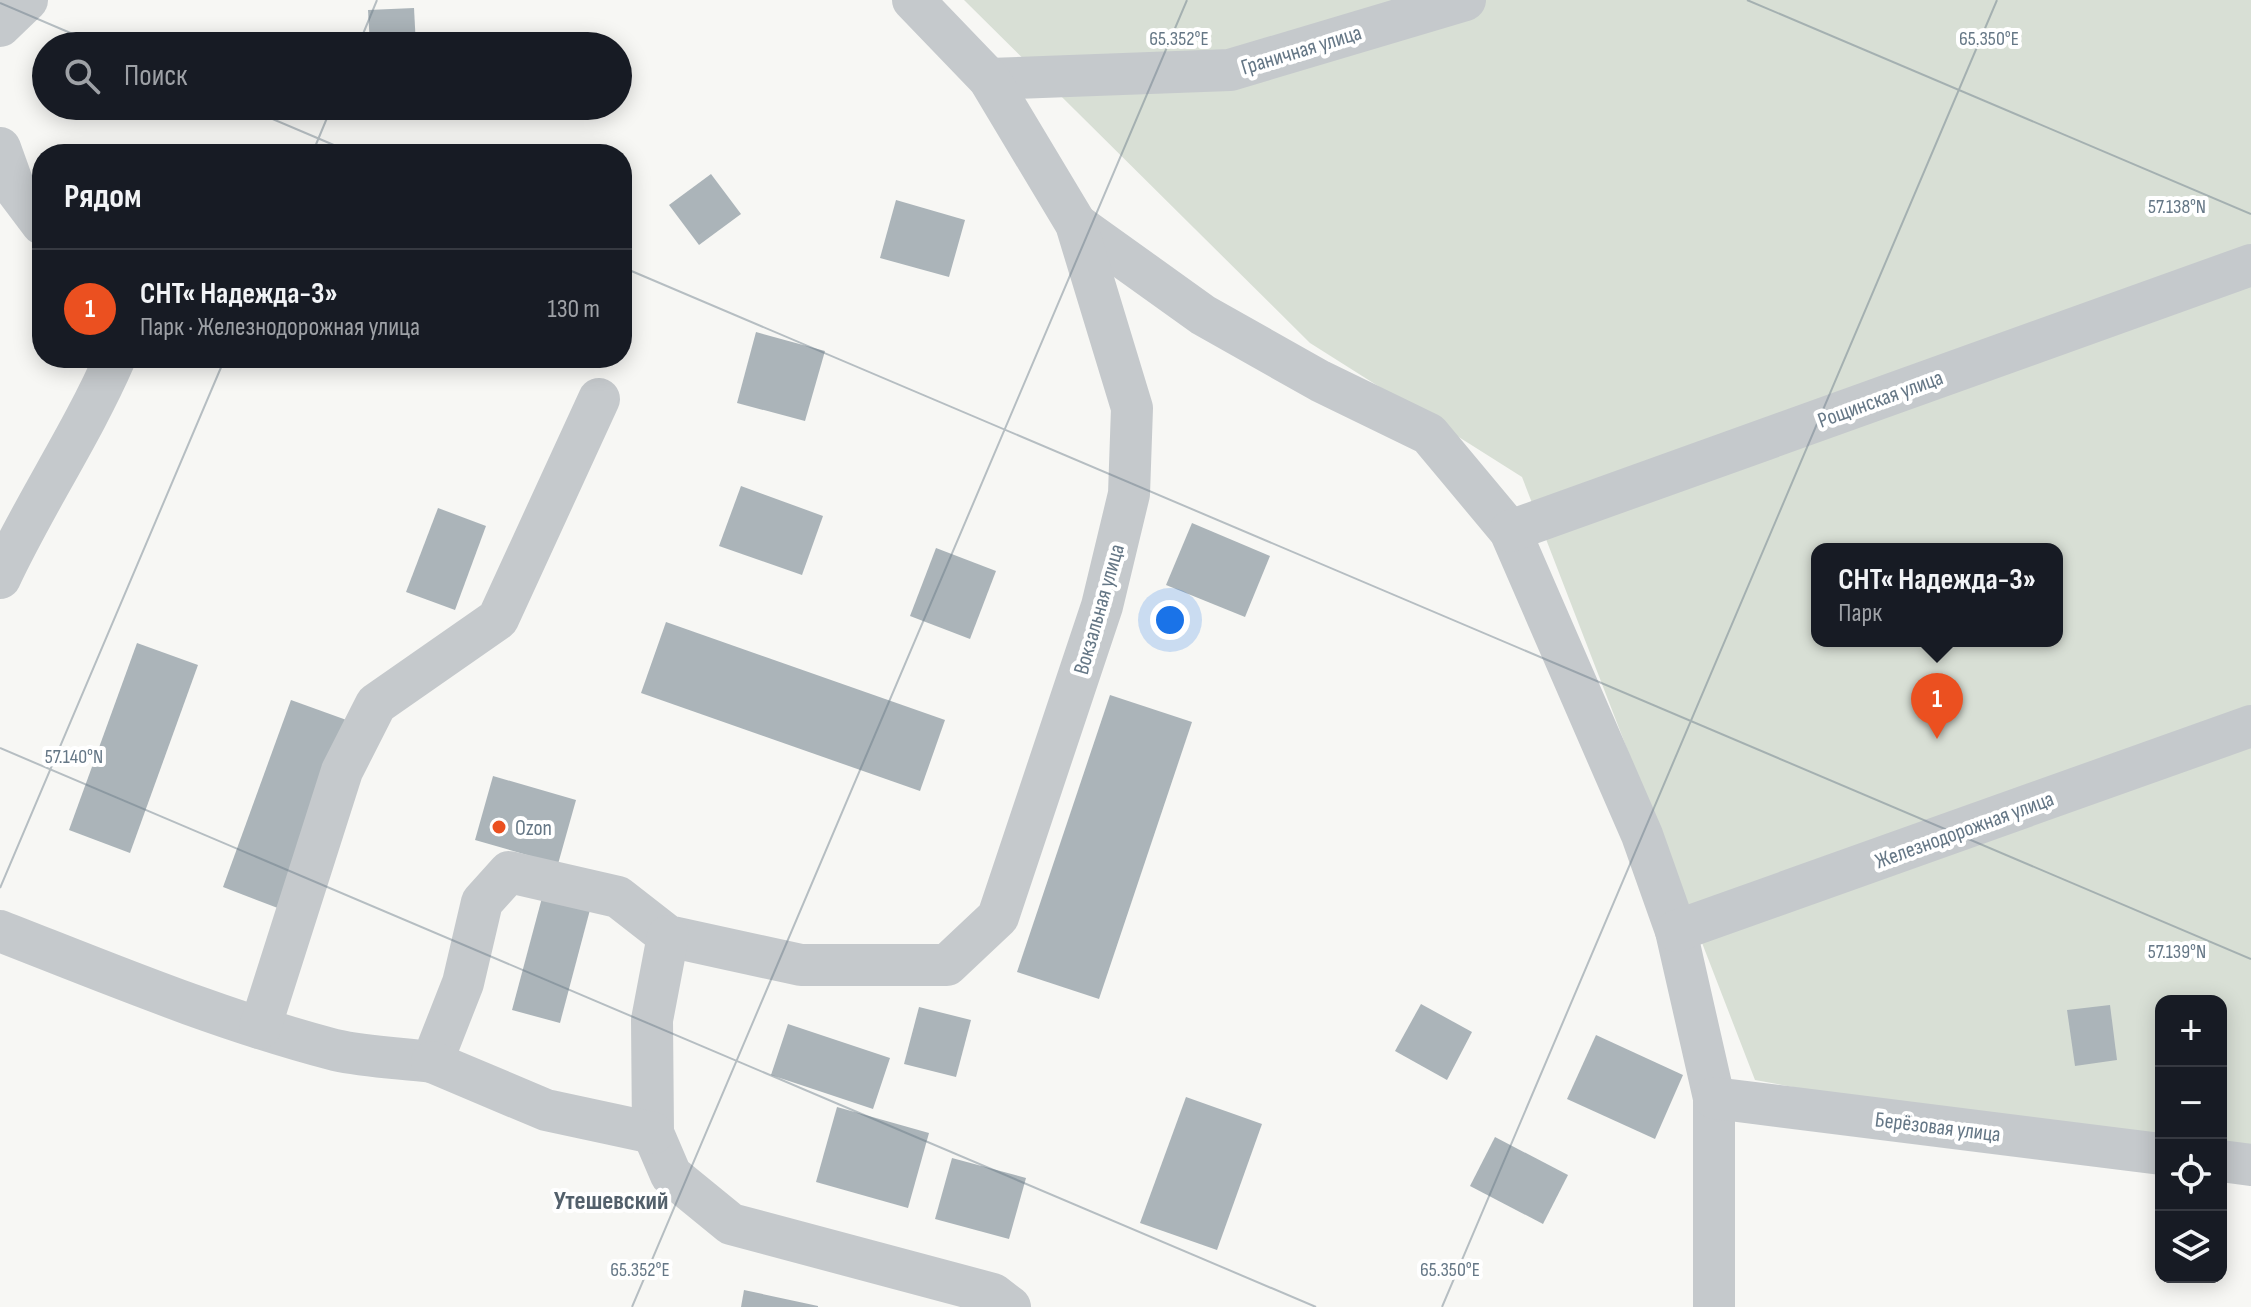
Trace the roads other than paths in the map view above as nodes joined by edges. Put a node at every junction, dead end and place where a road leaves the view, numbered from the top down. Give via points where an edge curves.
1 (27, 0) edge
2 (913, 0) edge
3 (1465, 0) edge
4 (0, 26) edge
5 (989, 79) junction
6 (0, 148) edge
7 (32, 211) edge
8 (1076, 224) junction
9 (2251, 265) edge
10 (111, 368) edge
11 (599, 399) dead end
12 (1510, 531) junction
13 (0, 578) edge
14 (2251, 726) edge
15 (0, 931) edge
16 (1676, 931) junction
17 (668, 936) junction
18 (260, 1028) junction
19 (432, 1062) junction
20 (1714, 1098) junction
21 (653, 1133) junction
22 (2155, 1153) edge
23 (2227, 1162) edge
24 (2251, 1165) edge
25 (1010, 1307) edge
26 (1714, 1307) edge

1 - 4 street
2 - 5 street, Вокзальная улица
3 - 5 street, Граничная улица via 1230,70
5 - 8 street, Вокзальная улица
6 - 7 street via 14,187
8 - 12 street via 1203,315 1429,434
8 - 17 street, Вокзальная улица via 1132,408 1129,494 1102,606 998,917 947,965 801,965
9 - 12 street, Рощинская улица
10 - 13 street
11 - 18 street via 498,619 376,704 342,771
12 - 16 street via 1642,835
14 - 16 street, Железнодорожная улица
15 - 18 street
16 - 20 street
17 - 19 street via 618,897 509,872 482,902 463,983
17 - 21 street via 652,1020
18 - 19 street via 338,1050
19 - 21 street via 546,1110
20 - 22 street, Берёзовая улица
20 - 26 street
21 - 25 street via 671,1175 731,1224 993,1294
23 - 24 street

